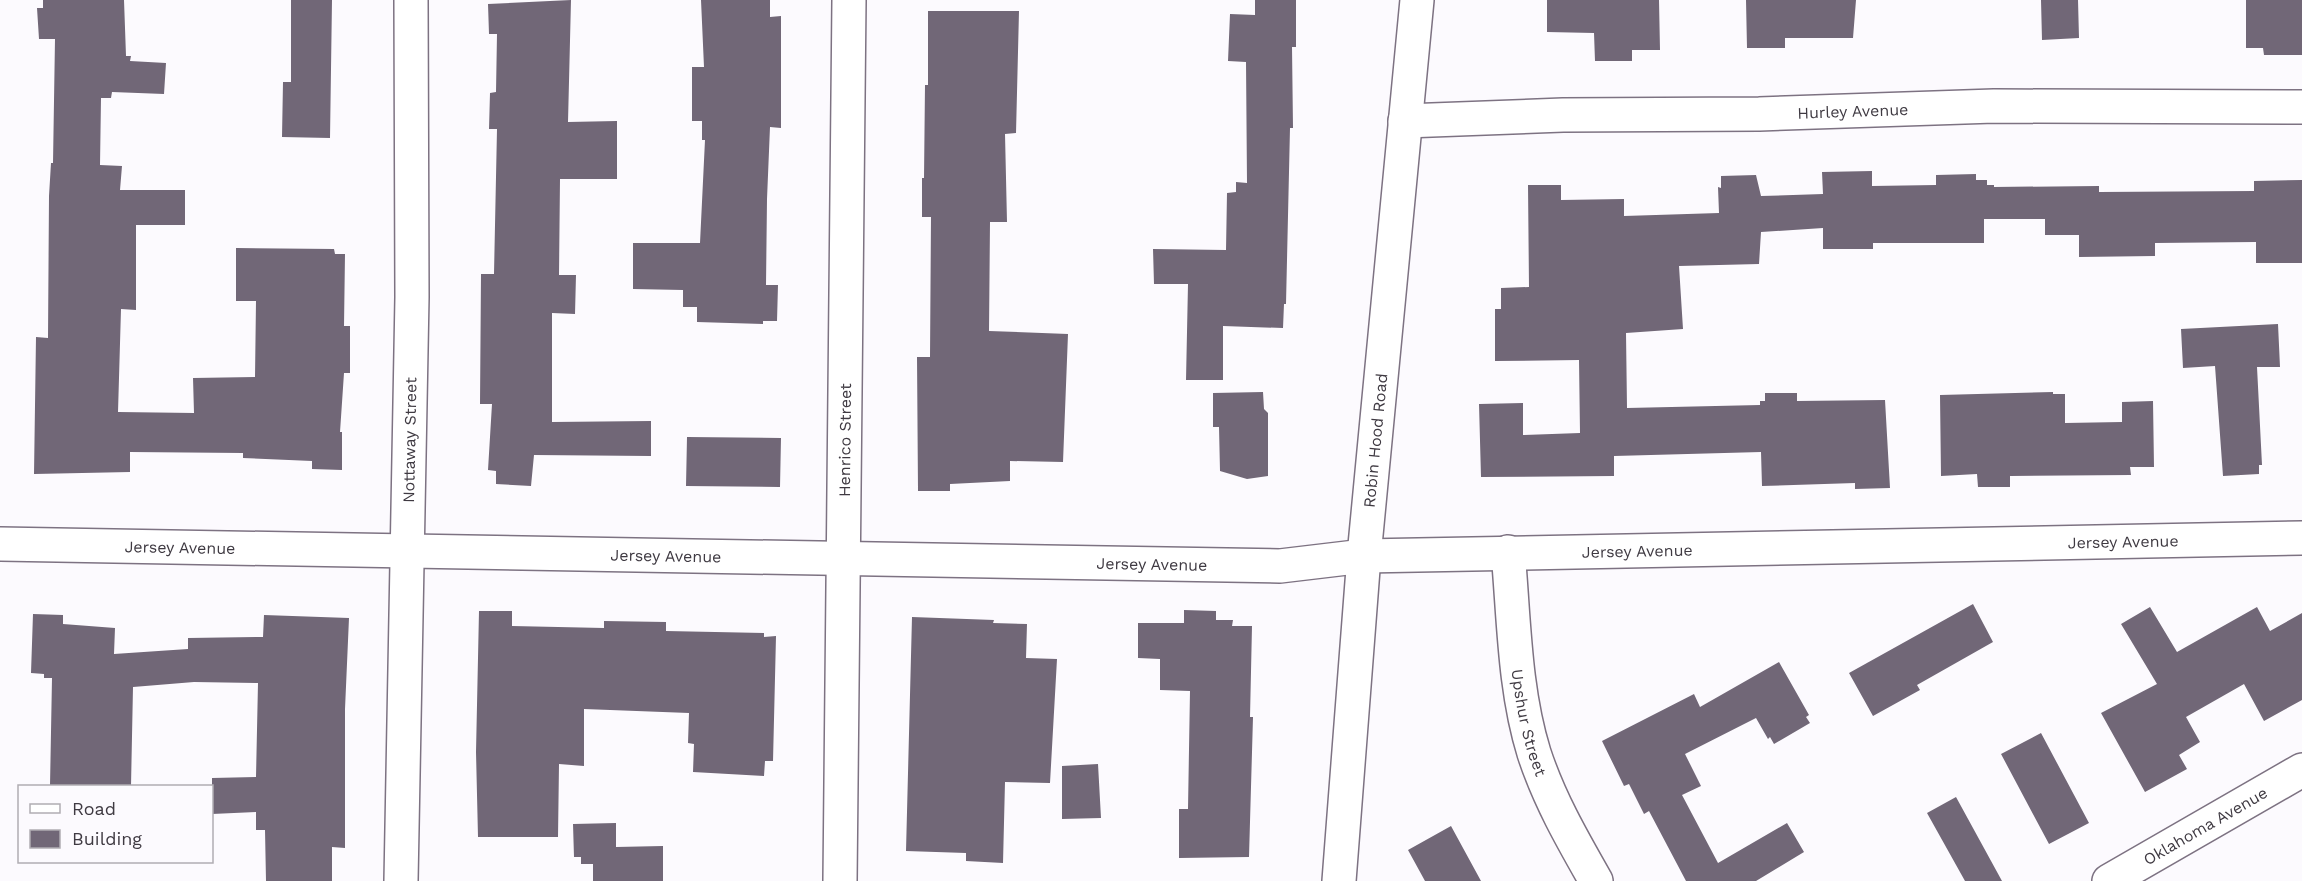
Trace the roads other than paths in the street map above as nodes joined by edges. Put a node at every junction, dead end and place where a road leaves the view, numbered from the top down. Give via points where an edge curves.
1 (411, 0) edge
2 (849, 0) edge
3 (1417, 0) edge
4 (2302, 107) edge
5 (1405, 121) junction
6 (2302, 538) edge
7 (0, 544) edge
8 (406, 551) junction
9 (1508, 552) junction
10 (1364, 556) junction
11 (844, 558) junction
12 (2302, 770) edge
13 (401, 881) edge
14 (840, 881) edge
15 (1339, 881) edge
16 (1596, 881) edge
17 (2109, 881) edge

1 - 8 street, Nottaway Street via 412,297
2 - 11 street, Henrico Street
3 - 5 street, Robin Hood Road
4 - 5 street, Hurley Avenue via 1994,106
5 - 10 street, Robin Hood Road
6 - 9 street, Jersey Avenue
7 - 8 street, Jersey Avenue
8 - 11 street, Jersey Avenue
8 - 13 street, Nottaway Street
9 - 10 street, Jersey Avenue
9 - 16 street, Upshur Street via 1522,702 1534,752 1557,812
10 - 11 street, Jersey Avenue via 1280,566
10 - 15 street, Robin Hood Road
11 - 14 street, Henrico Street
12 - 17 street, Oklahoma Avenue

